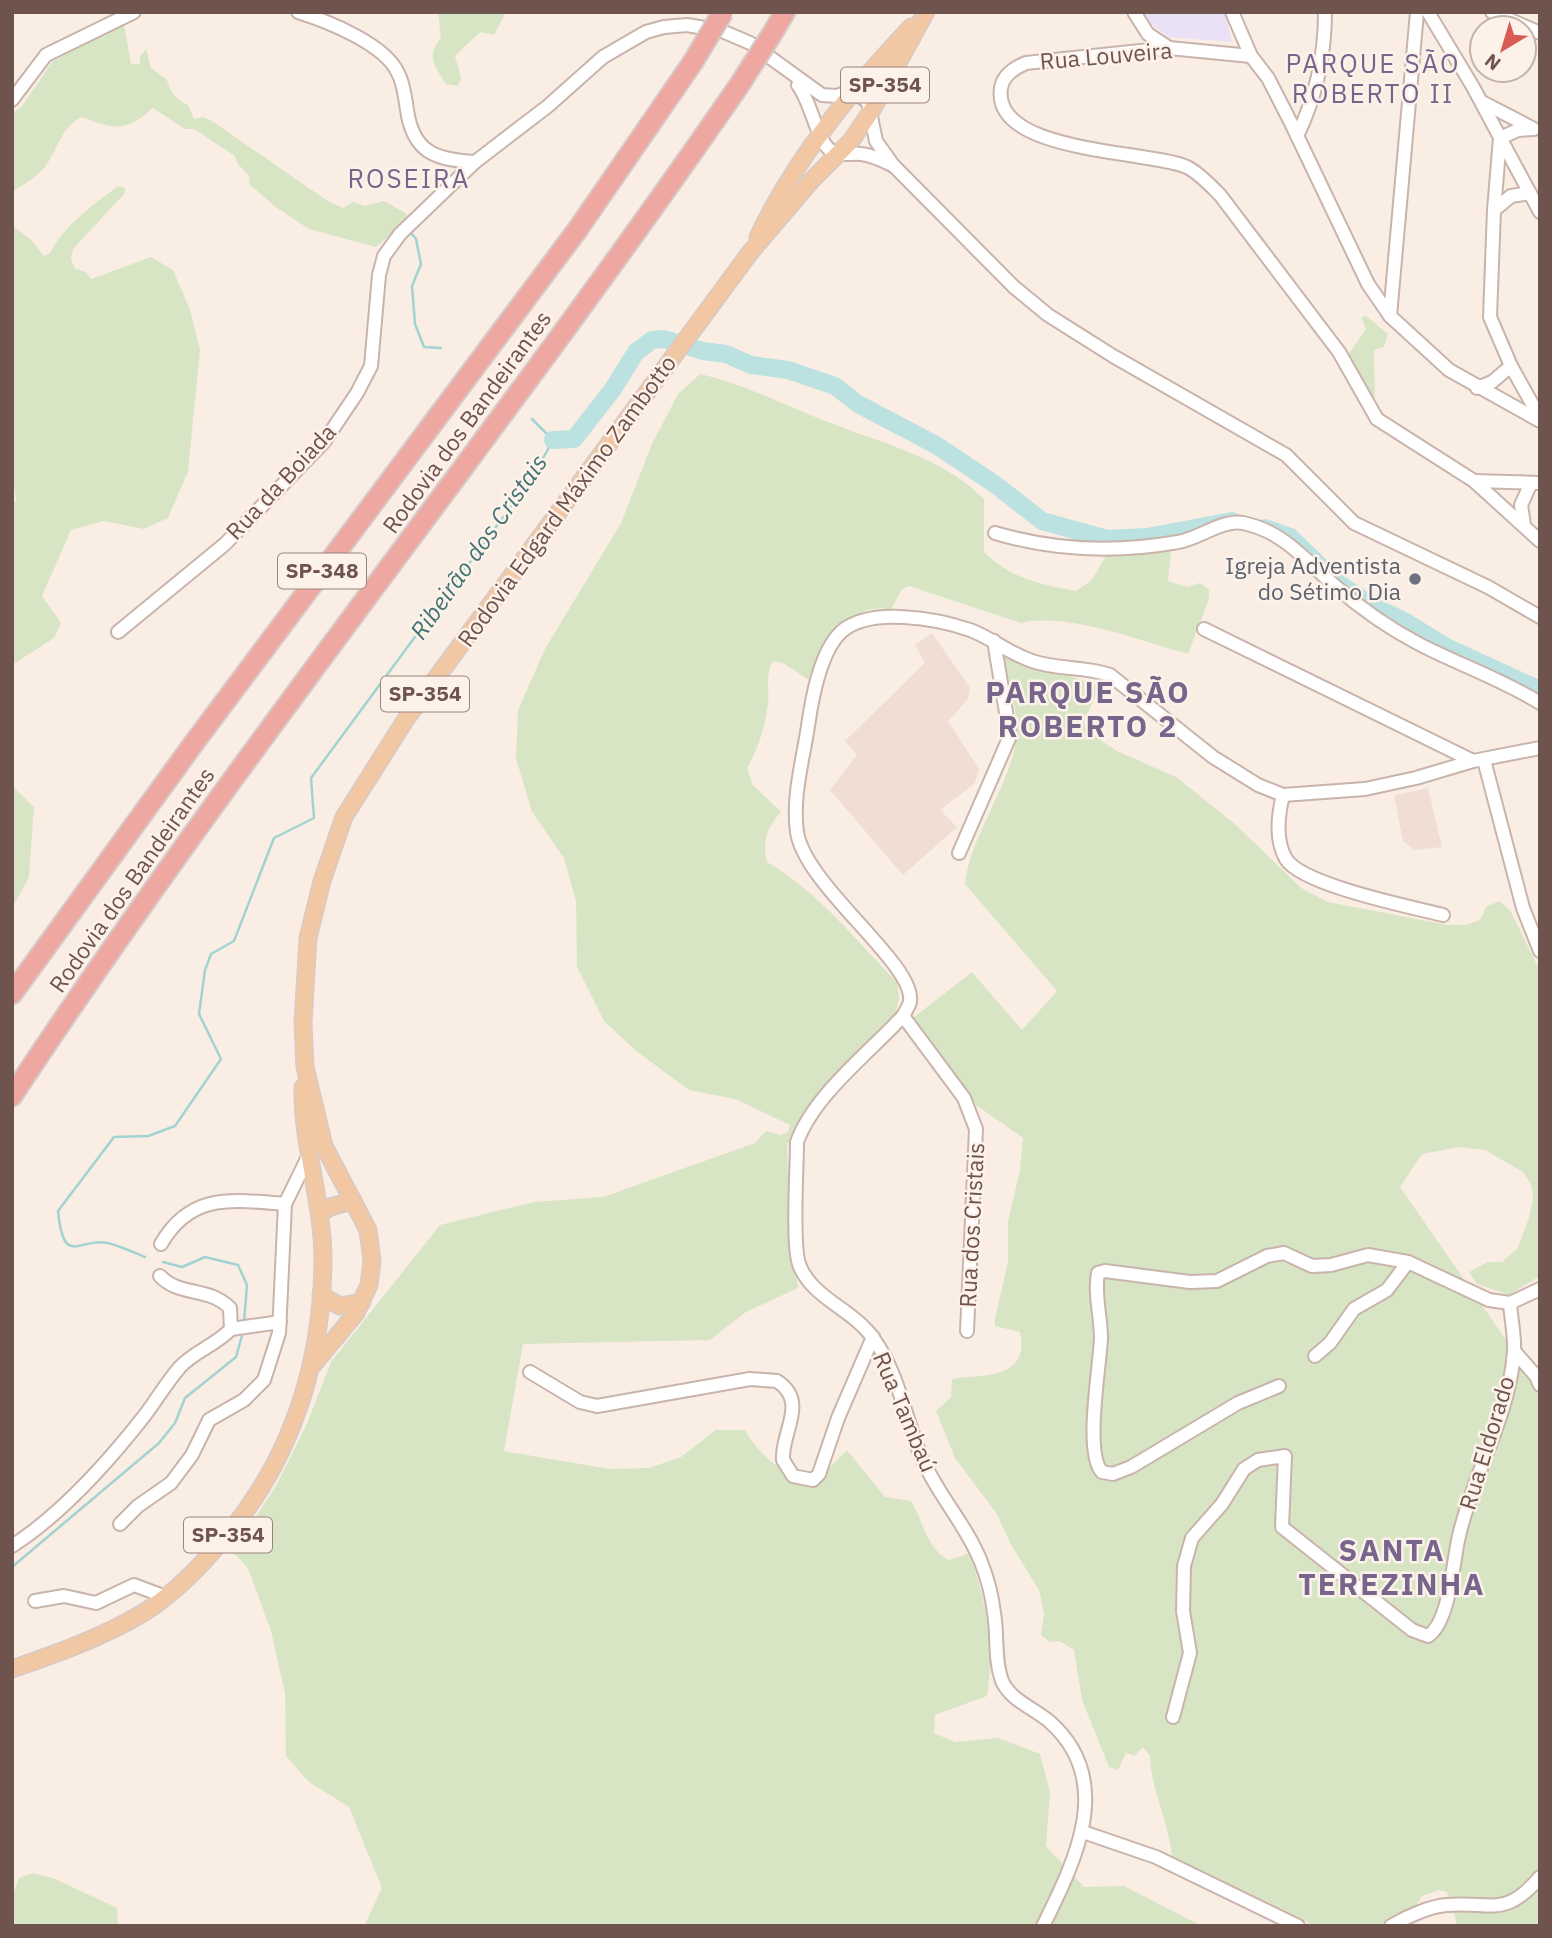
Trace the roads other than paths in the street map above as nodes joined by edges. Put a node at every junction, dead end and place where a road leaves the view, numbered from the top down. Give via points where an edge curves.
1 (134, 12) edge
2 (298, 12) edge
3 (723, 12) edge
4 (785, 12) edge
5 (792, 12) edge
6 (925, 12) edge
7 (1134, 12) edge
8 (1232, 12) edge
9 (1325, 12) edge
10 (1416, 12) edge
11 (1428, 12) edge
12 (1492, 12) edge
13 (773, 32) junction
14 (1540, 33) edge
15 (1169, 48) junction
16 (1251, 56) junction
17 (788, 70) junction
18 (852, 90) junction
19 (12, 100) edge
20 (1481, 102) junction
21 (872, 110) junction
22 (1537, 130) edge
23 (818, 134) junction
24 (1297, 136) junction
25 (1500, 138) junction
26 (840, 154) junction
27 (475, 162) junction
28 (892, 165) junction
29 (1530, 193) junction
30 (1494, 210) junction
31 (1540, 212) edge
32 (749, 254) junction
33 (1390, 316) junction
34 (1511, 366) junction
35 (1477, 388) junction
36 (1540, 420) edge
37 (1474, 481) junction
38 (1535, 483) edge
39 (1524, 526) junction
40 (995, 533) dead end
41 (1540, 541) edge
42 (1540, 617) edge
43 (1204, 629) dead end
44 (118, 632) dead end
45 (994, 641) junction
46 (1540, 703) edge
47 (1540, 748) edge
48 (1478, 761) junction
49 (1283, 796) junction
50 (959, 853) dead end
51 (1443, 915) dead end
52 (1540, 951) edge
53 (12, 994) edge
54 (903, 1016) junction
55 (305, 1067) junction
56 (12, 1096) edge
57 (311, 1152) junction
58 (287, 1201) junction
59 (353, 1201) junction
60 (319, 1207) junction
61 (161, 1244) dead end
62 (1408, 1262) junction
63 (160, 1276) dead end
64 (1540, 1289) edge
65 (321, 1295) junction
66 (362, 1303) junction
67 (1510, 1303) junction
68 (280, 1322) junction
69 (231, 1329) junction
70 (967, 1331) dead end
71 (873, 1337) junction
72 (1514, 1351) junction
73 (1315, 1356) dead end
74 (313, 1365) junction
75 (530, 1372) dead end
76 (1540, 1385) edge
77 (1279, 1386) dead end
78 (120, 1524) dead end
79 (12, 1546) edge
80 (166, 1597) junction
81 (35, 1601) dead end
82 (12, 1669) edge
83 (1173, 1717) dead end
84 (1083, 1832) junction
85 (1540, 1877) edge
86 (1044, 1926) edge
87 (1298, 1926) edge
88 (1391, 1926) edge

1 - 19 street via 46,55
2 - 27 street via 351,34 398,71 414,137 423,149 443,159
3 - 53 highway, Rodovia dos Bandeirantes / SP-348, bridge via 578,229
4 - 13 highway, Rodovia dos Bandeirantes / SP-348
5 - 13 highway
6 - 18 main road, Rodovia Edgard Máximo Zambotto / SP-354
6 - 21 main road, Rodovia Edgard Máximo Zambotto / SP-354
7 - 15 street via 1148,34
8 - 16 street
9 - 24 street via 1321,65
10 - 33 street
11 - 20 street
12 - 14 street
13 - 56 highway, Rodovia dos Bandeirantes / SP-348, bridge via 592,293 156,883
15 - 16 street, Rua Louveira
15 - 37 street, Rua Louveira via 1026,63 1002,82 999,97 1007,115 1032,130 1099,152 1186,167 1203,179 1339,352 1377,419
16 - 24 street via 1268,78
17 - 18 street, Rua da Boiada via 822,95
17 - 23 street via 808,97
17 - 27 street, Rua da Boiada via 750,43 722,32 687,25 664,27 603,57
18 - 21 street
18 - 23 main road, Rodovia Edgard Máximo Zambotto / SP-354
20 - 22 street
20 - 25 street
21 - 26 main road, Rodovia Edgard Máximo Zambotto / SP-354
21 - 28 street via 876,141
22 - 25 street via 1518,130
23 - 26 street via 826,147
23 - 32 main road, Rodovia Edgard Máximo Zambotto / SP-354
24 - 33 street via 1368,284
25 - 29 street
25 - 30 street
26 - 28 street via 873,156
26 - 32 main road, Rodovia Edgard Máximo Zambotto / SP-354
27 - 44 street, Rua da Boiada via 400,234 384,256 371,366 324,442 225,544
28 - 42 street via 1048,315 1286,455 1343,514 1366,531 1488,587
29 - 30 street via 1504,199
29 - 31 street
30 - 34 street via 1490,317
32 - 55 main road, Rodovia Edgard Máximo Zambotto / SP-354 via 401,727 345,817 308,938
33 - 35 street via 1431,357
34 - 35 street
34 - 36 street
35 - 36 street
37 - 38 street
37 - 39 street
38 - 39 street via 1521,506
39 - 41 street
40 - 46 street via 1091,550 1135,550 1178,542 1232,523 1256,527 1301,552 1333,585 1391,628
43 - 48 street
45 - 49 street via 1032,662 1110,675 1213,757
45 - 50 street via 1010,736
45 - 54 street via 957,626 906,617 863,622 841,633 814,689 796,803 797,834 816,876 906,984 910,1002
47 - 48 street
48 - 49 street via 1366,789
48 - 52 street
49 - 51 street via 1279,839 1293,867 1352,892
54 - 70 street, Rua dos Cristais via 973,1116 976,1144
54 - 71 street, Rua Tambaú via 815,1108 797,1142 799,1262 817,1290
55 - 57 main road, Rodovia Edgard Máximo Zambotto / SP-354 via 303,1103
55 - 59 main road, Rodovia Edgard Máximo Zambotto / SP-354 via 324,1146
57 - 58 street
57 - 60 main road, Rodovia Edgard Máximo Zambotto / SP-354
58 - 60 street via 302,1194
58 - 61 street via 220,1202 200,1207 184,1213
58 - 68 street
59 - 60 main road
59 - 66 main road, Rodovia Edgard Máximo Zambotto / SP-354 via 368,1230 372,1261
60 - 65 main road, Rodovia Edgard Máximo Zambotto / SP-354
62 - 67 street via 1466,1292
62 - 73 street via 1387,1290 1354,1309
62 - 77 street via 1368,1255 1312,1266 1284,1253 1217,1280 1189,1282 1098,1273 1101,1339 1094,1421 1096,1465 1102,1472 1113,1474 1131,1467 1238,1403
63 - 69 street via 168,1284 219,1297 230,1308
64 - 67 street
65 - 66 main road via 340,1306
65 - 74 main road, Rodovia Edgard Máximo Zambotto / SP-354
66 - 74 main road, Rodovia Edgard Máximo Zambotto / SP-354
67 - 72 street, Rua Eldorado
68 - 69 street
68 - 78 street via 272,1359 256,1391 209,1420 185,1467
69 - 79 street via 190,1356 83,1486
71 - 75 street via 813,1480 793,1476 783,1461 794,1406 791,1395 777,1381 750,1379 597,1406 580,1402
71 - 84 street, Rua Tambaú via 921,1457 981,1561 995,1613 996,1652 1004,1685 1049,1721 1077,1764 1088,1801
72 - 76 street
72 - 83 street, Rua Eldorado via 1435,1632 1429,1636 1412,1630 1282,1527 1285,1456 1258,1460 1238,1476 1222,1504 1192,1538 1184,1566 1183,1611 1190,1653
74 - 80 main road, Rodovia Edgard Máximo Zambotto / SP-354 via 293,1426 260,1492 226,1537
80 - 81 street via 134,1585 96,1603 64,1596
80 - 82 main road, Rodovia Edgard Máximo Zambotto / SP-354 via 79,1646
84 - 86 street, Rua Tambaú
84 - 87 street via 1156,1857
85 - 88 street via 1511,1902 1487,1908 1446,1905

